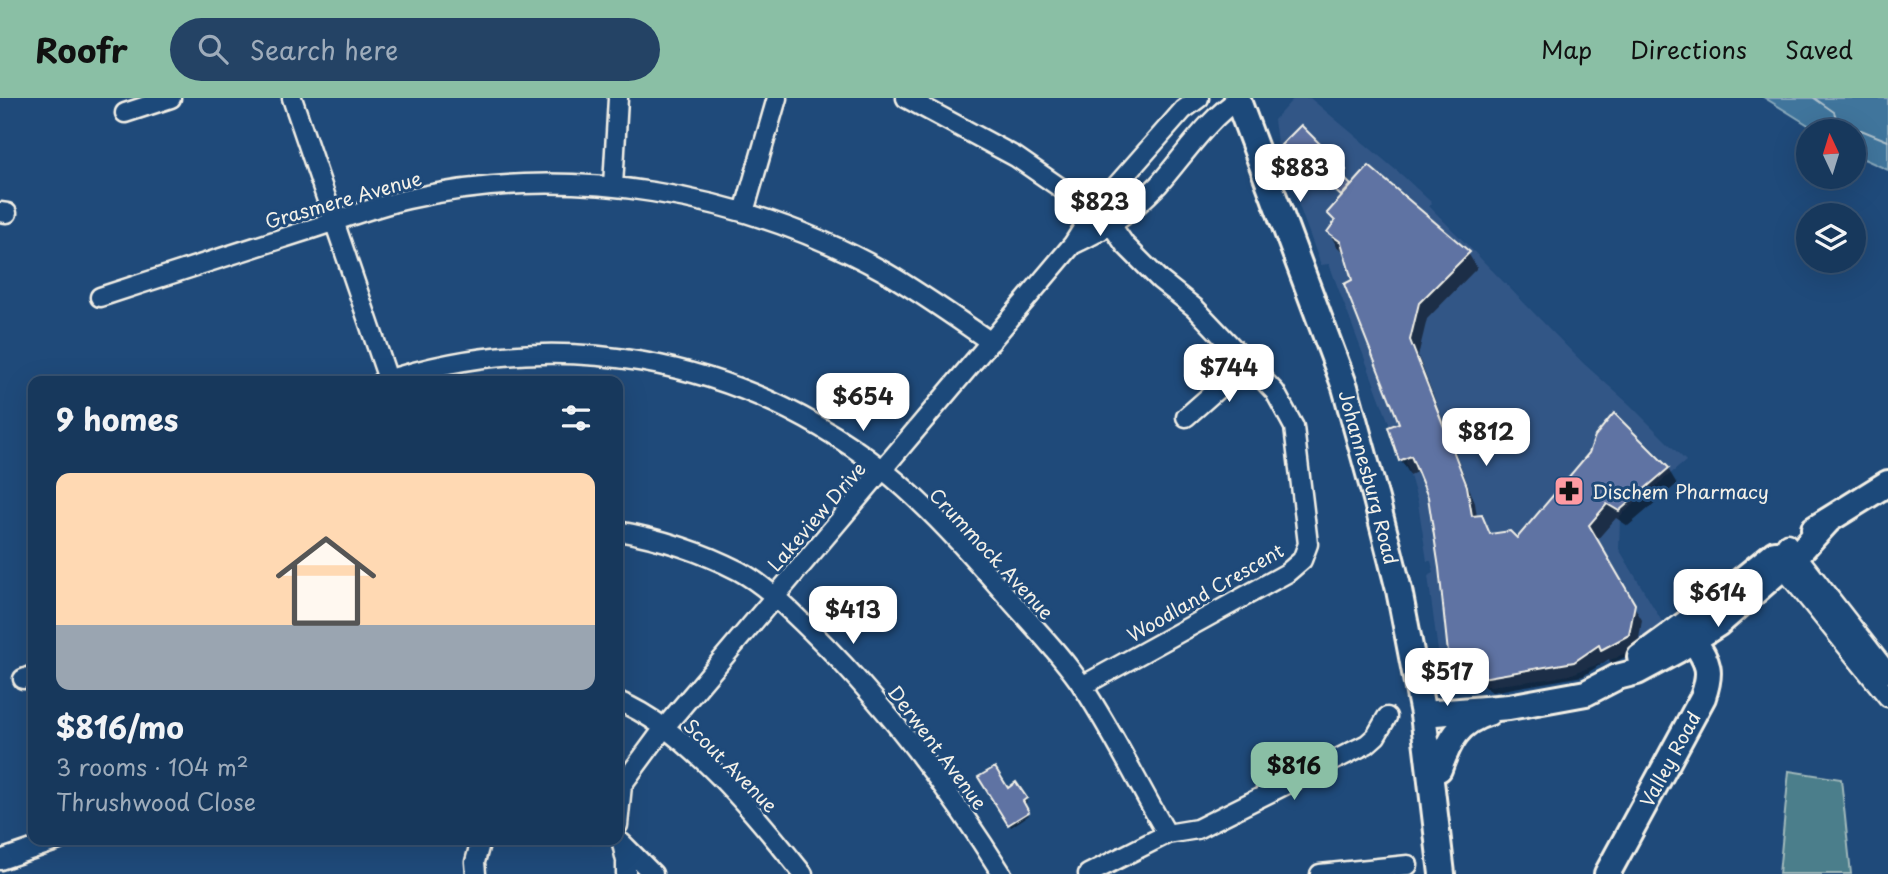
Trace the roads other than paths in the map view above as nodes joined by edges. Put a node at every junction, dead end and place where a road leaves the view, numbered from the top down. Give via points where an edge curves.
1 (171, 98) edge
2 (292, 98) edge
3 (618, 98) edge
4 (777, 98) edge
5 (906, 98) edge
6 (1199, 98) edge
7 (1241, 98) edge
8 (125, 113) dead end
9 (1166, 130) junction
10 (1189, 147) junction
11 (613, 186) junction
12 (1094, 211) junction
13 (744, 212) junction
14 (336, 221) junction
15 (1112, 226) junction
16 (1073, 244) junction
17 (100, 297) dead end
18 (990, 342) junction
19 (1247, 363) junction
20 (384, 376) edge
21 (405, 376) edge
22 (1186, 417) dead end
23 (883, 470) junction
24 (1888, 483) edge
25 (623, 532) edge
26 (1785, 555) junction
27 (775, 596) junction
28 (1694, 641) junction
29 (1888, 673) edge
30 (1617, 677) junction
31 (1082, 686) junction
32 (1888, 698) edge
33 (623, 703) edge
34 (1509, 708) junction
35 (1428, 714) junction
36 (1387, 717) dead end
37 (664, 729) junction
38 (1439, 769) junction
39 (623, 782) edge
40 (1167, 834) junction
41 (623, 841) edge
42 (44, 845) edge
43 (480, 845) edge
44 (622, 845) edge
45 (0, 860) edge
46 (1408, 865) dead end
47 (473, 870) edge
48 (626, 874) edge
49 (653, 874) edge
50 (803, 874) edge
51 (1002, 874) edge
52 (1088, 874) edge
53 (1320, 874) edge
54 (1442, 874) edge
55 (1455, 874) edge
56 (1607, 874) edge

1 - 8 street
2 - 14 street
3 - 11 street
4 - 13 street
5 - 12 street, Woodland Crescent via 1016,158
6 - 9 street, Lakeview Drive
7 - 10 street, Lakeview Drive
7 - 35 street, Johannesburg Road via 1345,387
9 - 10 street
9 - 12 street, Lakeview Drive
10 - 15 street, Lakeview Drive via 1159,184
11 - 13 street, Grasmere Avenue
11 - 14 street, Grasmere Avenue via 536,184 443,192
12 - 15 street, Woodland Crescent
12 - 16 street, Lakeview Drive
13 - 18 street, Grasmere Avenue via 884,272
14 - 17 street, Grasmere Avenue
14 - 20 street
15 - 16 street, Lakeview Drive
15 - 19 street, Woodland Crescent via 1139,260 1195,308
16 - 18 street, Lakeview Drive
18 - 23 street, Lakeview Drive
19 - 22 street
19 - 31 street, Woodland Crescent via 1275,392 1294,426 1308,544 1302,560 1287,573
21 - 23 street, Crummock Avenue via 512,355 619,357 744,388 801,417
23 - 27 street, Lakeview Drive
23 - 31 street, Crummock Avenue via 945,527
24 - 26 street
25 - 27 street, Derwent Avenue via 705,557 740,572
26 - 28 street via 1718,624
26 - 29 street
26 - 30 street
26 - 32 street
27 - 37 street, Lakeview Drive
27 - 51 street, Derwent Avenue via 904,733
28 - 30 street via 1637,672
28 - 56 street, Valley Road via 1707,661 1706,690
30 - 34 street via 1586,693
31 - 40 street, Crummock Avenue
33 - 37 street, Scout Avenue
34 - 35 street
34 - 38 street via 1465,723 1454,733
35 - 38 street, Johannesburg Road
35 - 54 street, Johannesburg Road
36 - 40 street via 1367,744 1197,829
37 - 39 street, Lakeview Drive
37 - 50 street, Scout Avenue via 742,800
38 - 55 street, Johannesburg Road
40 - 52 street
41 - 49 street
42 - 45 street
43 - 47 street
44 - 48 street
46 - 53 street

